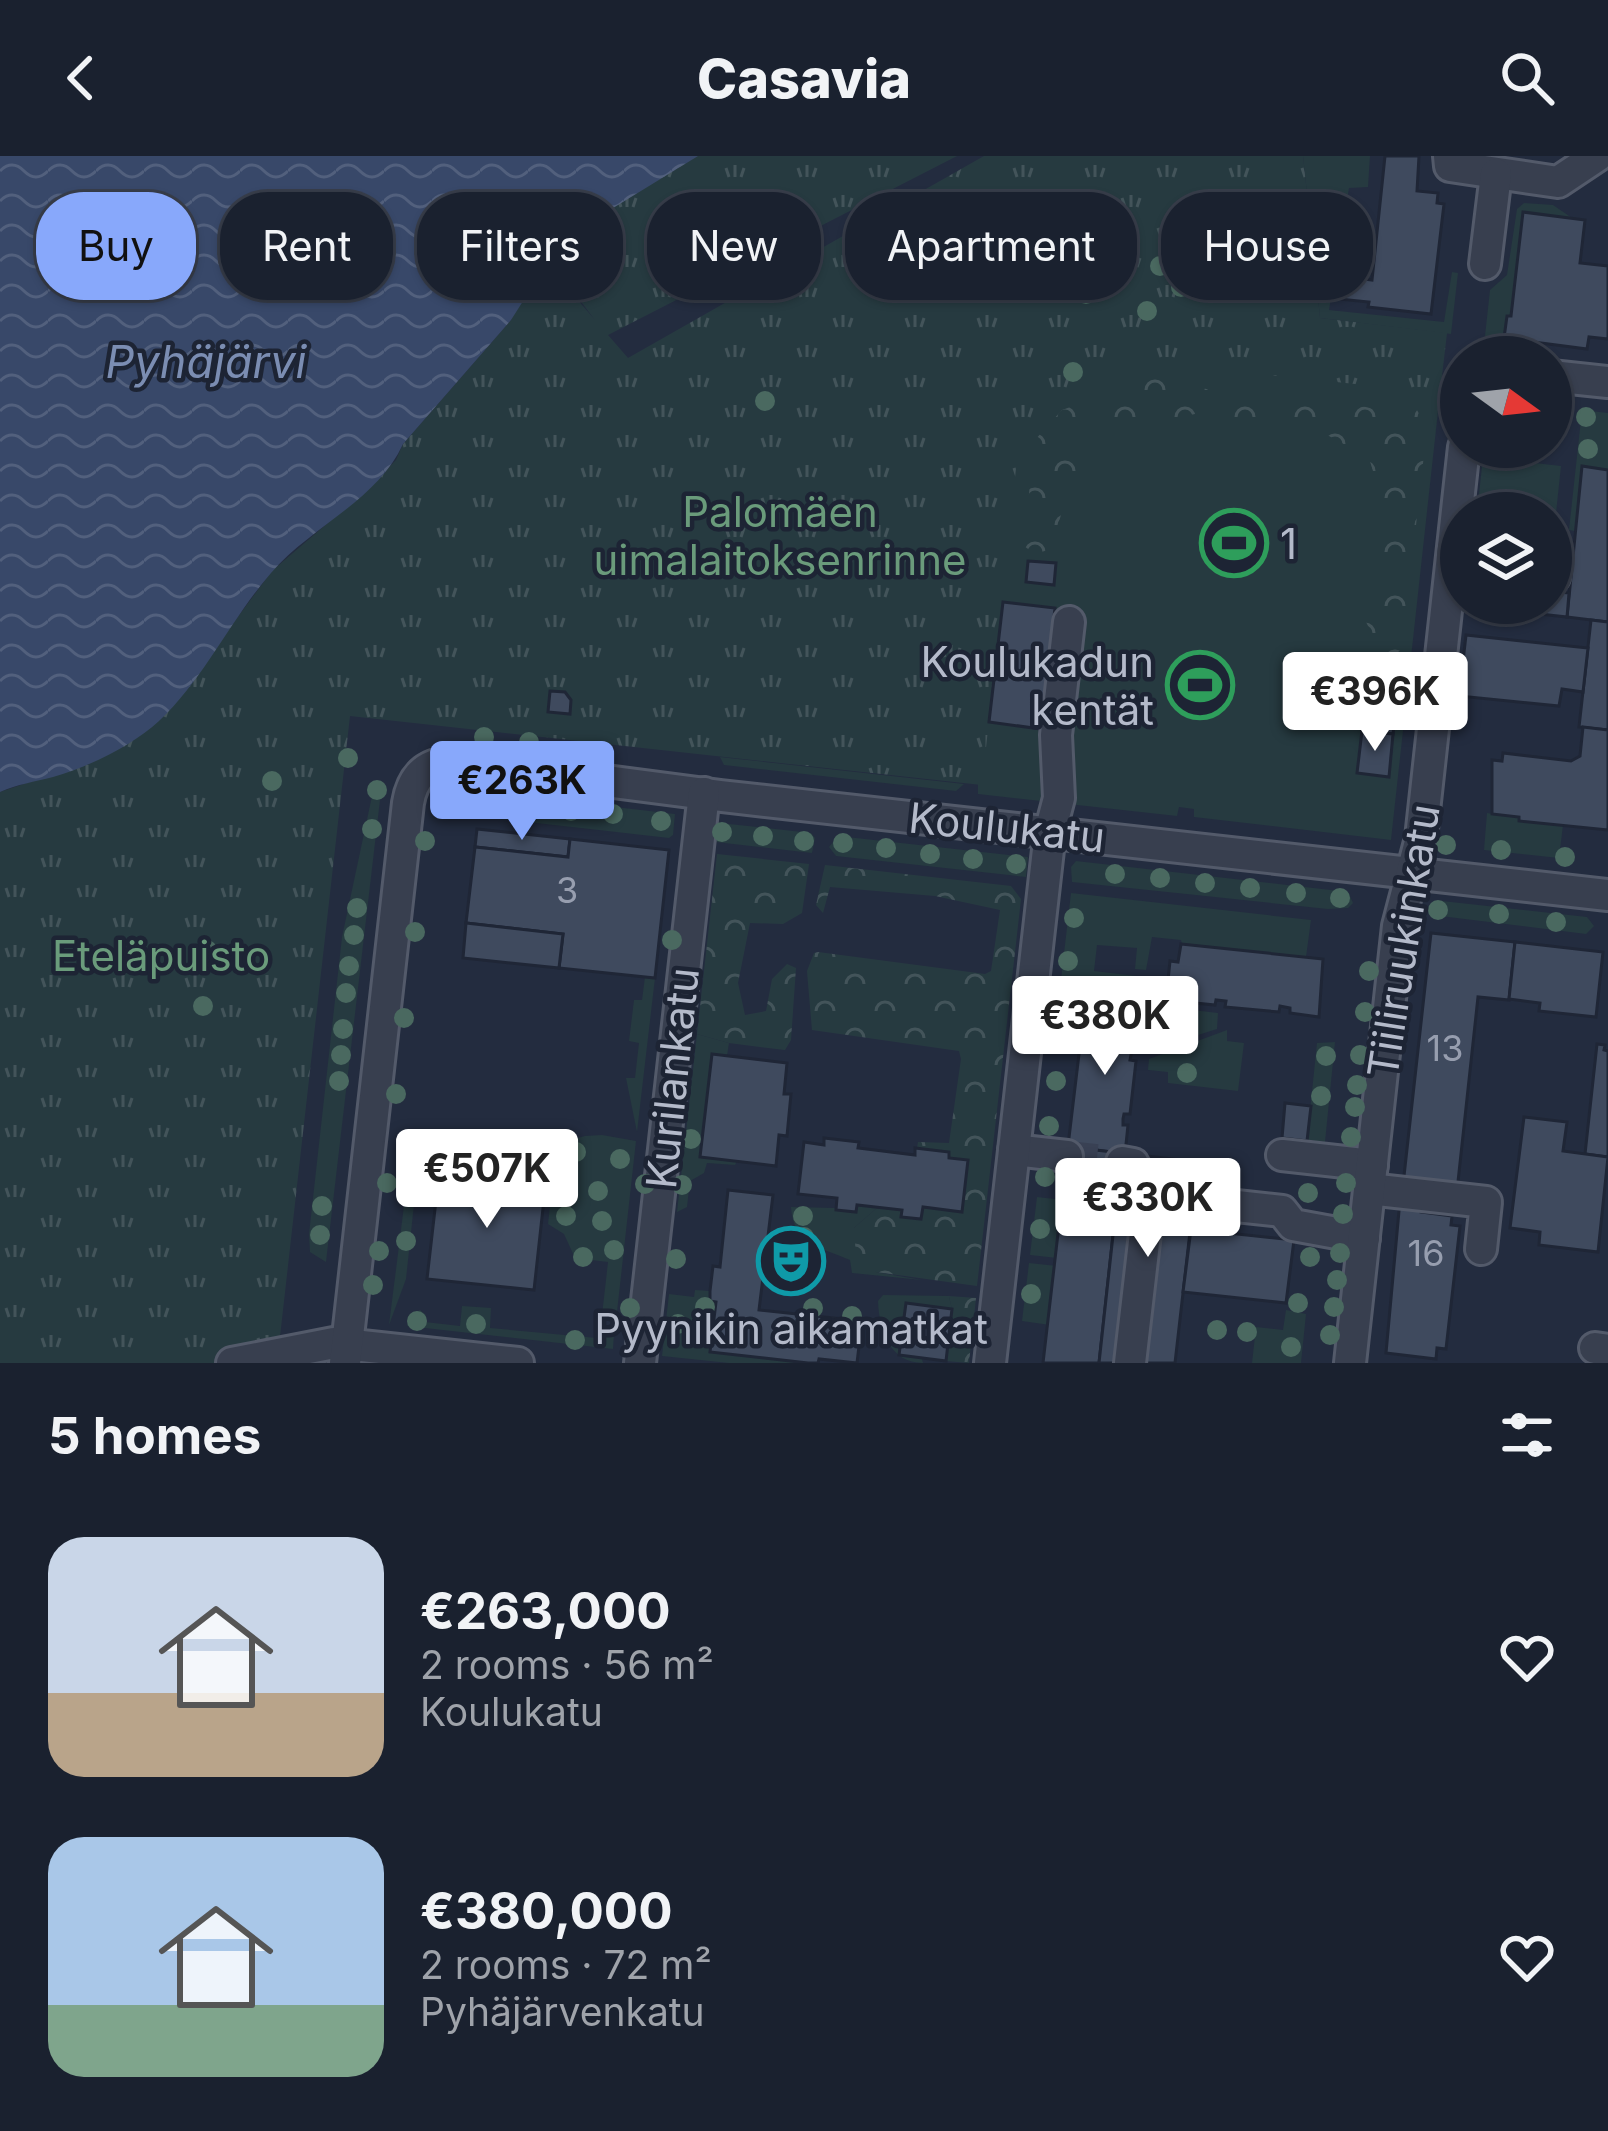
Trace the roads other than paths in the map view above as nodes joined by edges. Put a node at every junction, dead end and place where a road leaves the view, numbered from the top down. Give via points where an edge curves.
1 (1449, 156) edge
2 (1598, 156) edge
3 (1496, 174) junction
4 (1485, 264) dead end
5 (1572, 378) edge
6 (1608, 382) edge
7 (1069, 622) dead end
8 (1449, 624) edge
9 (704, 793) junction
10 (1050, 832) junction
11 (1412, 873) junction
12 (1608, 895) edge
13 (1014, 1150) junction
14 (1282, 1155) dead end
15 (1067, 1156) tunnel mouth
16 (1122, 1162) dead end
17 (1371, 1177) junction
18 (1227, 1205) dead end
19 (1364, 1238) junction
20 (1481, 1249) dead end
21 (346, 1354) edge
22 (232, 1363) edge
23 (518, 1363) edge
24 (640, 1363) edge
25 (990, 1363) edge
26 (1130, 1363) edge
27 (1350, 1363) edge

1 - 3 street via 1450,166
2 - 3 street via 1562,181
3 - 4 street
5 - 6 street
7 - 10 street
8 - 11 street, Tiiliruukinkatu
9 - 10 street, Koulukatu
9 - 21 street, Koulukatu via 454,762 426,769 414,782
9 - 24 street, Kurilankatu
10 - 11 street, Koulukatu
10 - 13 street
11 - 12 street, Koulukatu
11 - 17 street, Tiiliruukinkatu via 1398,926
13 - 15 street
13 - 25 street
14 - 17 street
16 - 26 street via 1133,1164 1149,1199
17 - 19 street, Tiiliruukinkatu
17 - 20 street via 1486,1202
18 - 19 street via 1282,1211 1293,1225
19 - 27 street, Tiiliruukinkatu
21 - 22 street via 326,1343
21 - 23 street

